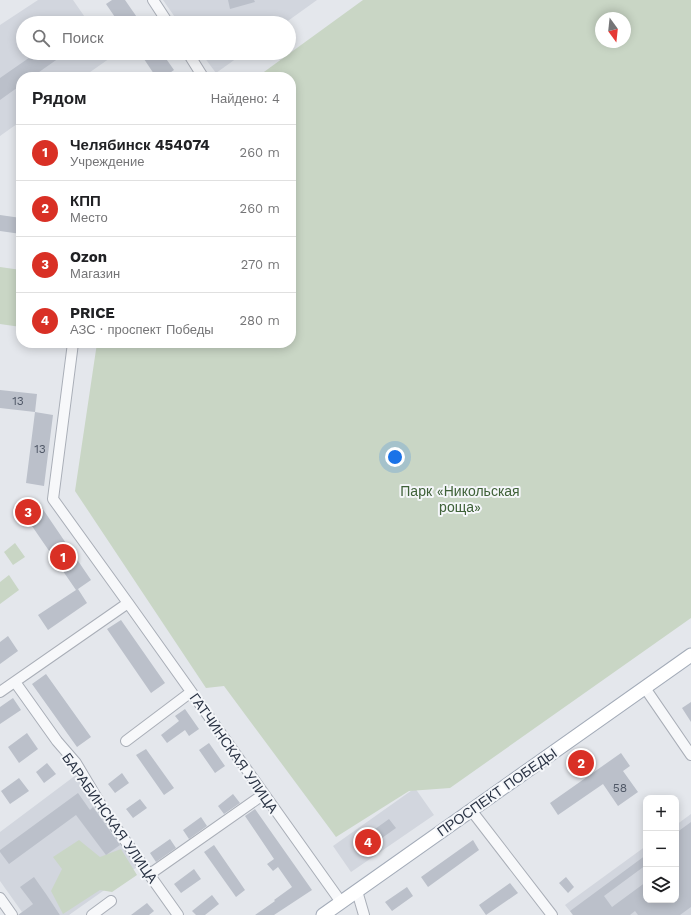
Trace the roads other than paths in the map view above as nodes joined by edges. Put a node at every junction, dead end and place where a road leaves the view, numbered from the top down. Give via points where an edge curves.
1 (153, 0) edge
2 (163, 16) edge
3 (192, 60) edge
4 (200, 72) edge
5 (72, 348) edge
6 (128, 603) junction
7 (691, 655) edge
8 (15, 682) junction
9 (645, 688) junction
10 (0, 692) edge
11 (191, 692) junction
12 (126, 741) dead end
13 (691, 755) edge
14 (264, 794) junction
15 (471, 810) junction
16 (150, 874) junction
17 (357, 891) junction
18 (0, 898) edge
19 (111, 902) dead end
20 (341, 902) junction
21 (12, 915) edge
22 (92, 915) edge
23 (178, 915) edge
24 (323, 915) edge
25 (364, 915) edge
26 (552, 915) edge

1 - 2 street
3 - 4 street
5 - 6 street, ГАТЧИНСКАЯ УЛИЦА via 53,499
6 - 8 street
6 - 11 street, ГАТЧИНСКАЯ УЛИЦА
7 - 9 main road, ПРОСПЕКТ ПОБЕДЫ
8 - 10 street
8 - 16 street, БАРАБИНСКАЯ УЛИЦА via 56,742 76,763 107,815
9 - 13 street
9 - 15 main road, ПРОСПЕКТ ПОБЕДЫ
11 - 12 street
11 - 14 street, ГАТЧИНСКАЯ УЛИЦА
14 - 16 street
14 - 20 street, ГАТЧИНСКАЯ УЛИЦА
15 - 17 main road, ПРОСПЕКТ ПОБЕДЫ
15 - 26 street
16 - 23 street, БАРАБИНСКАЯ УЛИЦА
17 - 20 main road, ПРОСПЕКТ ПОБЕДЫ
17 - 25 street
18 - 21 street
19 - 22 street
20 - 24 main road, ПРОСПЕКТ ПОБЕДЫ

